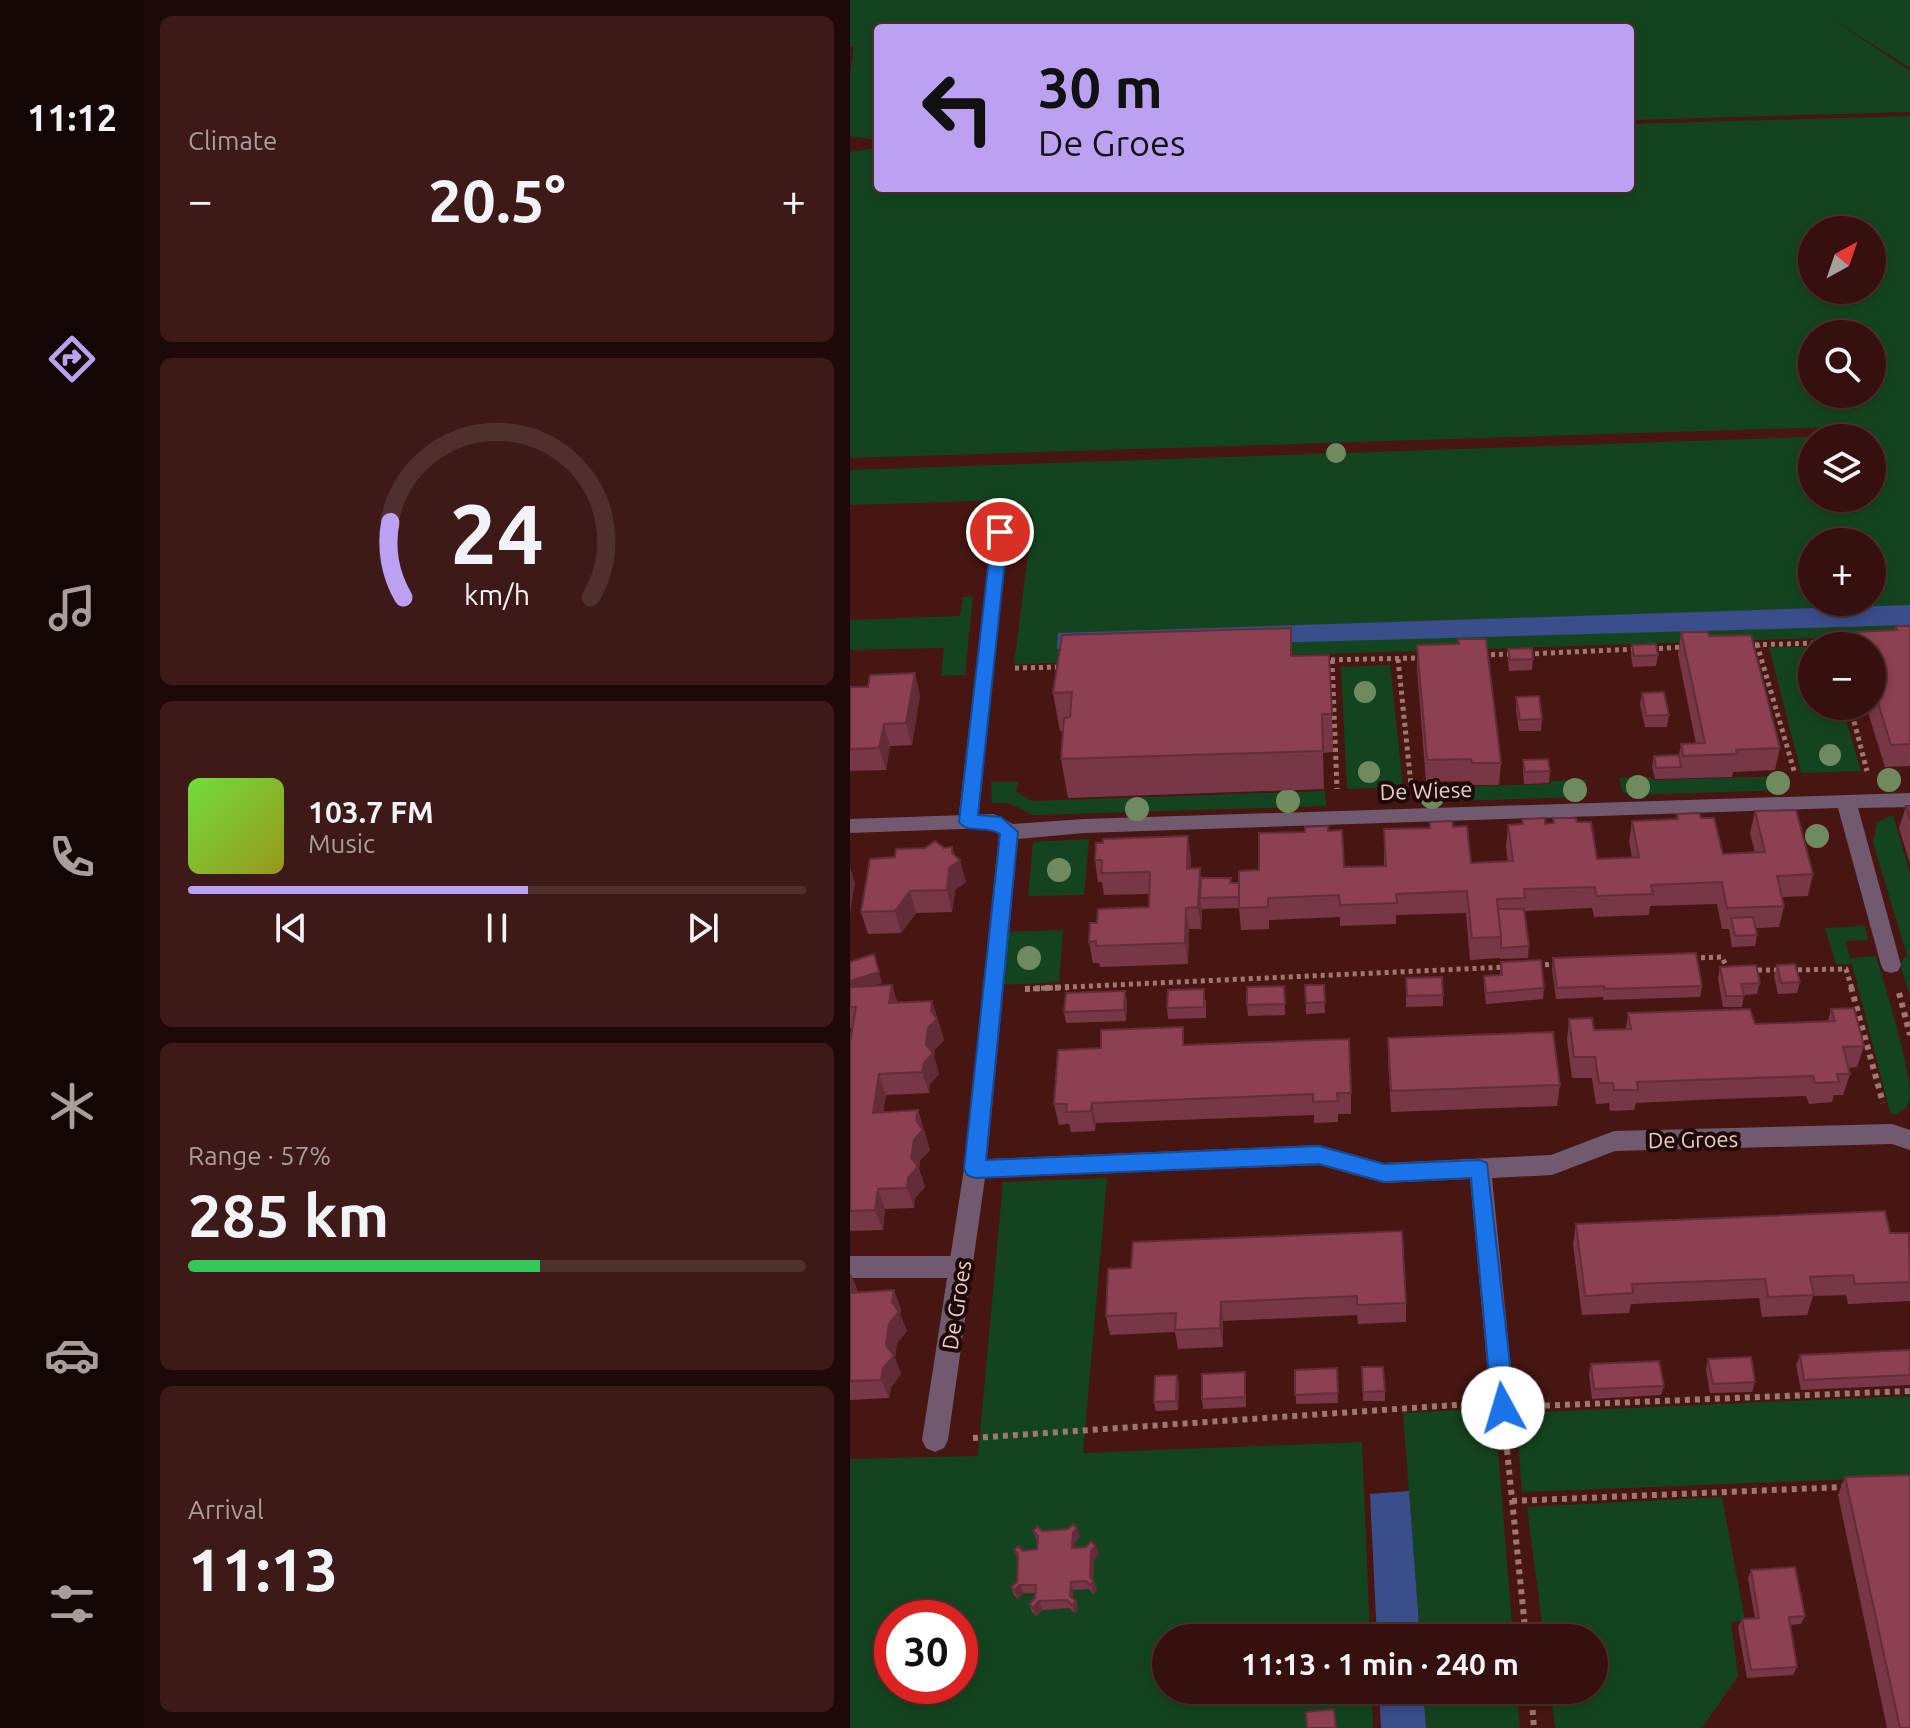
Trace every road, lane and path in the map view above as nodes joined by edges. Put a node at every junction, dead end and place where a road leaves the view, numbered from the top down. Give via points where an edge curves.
1 (1000, 532) dead end
2 (1757, 644) junction
3 (1741, 645) edge
4 (1798, 645) edge
5 (1694, 647) edge
6 (1475, 656) edge
7 (1429, 657) edge
8 (1398, 659) junction
9 (1332, 660) junction
10 (1316, 661) edge
11 (1064, 667) edge
12 (985, 669) junction
13 (1854, 720) edge
14 (1875, 800) junction
15 (1910, 800) edge
16 (1803, 801) junction
17 (1846, 801) junction
18 (1414, 814) junction
19 (1339, 818) junction
20 (968, 822) junction
21 (850, 826) edge
22 (1009, 832) junction
23 (1690, 958) edge
24 (1563, 964) edge
25 (1891, 965) joint
26 (1516, 966) edge
27 (1532, 966) edge
28 (992, 990) junction
29 (1910, 1035) edge
30 (1901, 1137) edge
31 (975, 1169) junction
32 (1480, 1169) junction
33 (850, 1267) edge
34 (962, 1267) junction
35 (1910, 1391) edge
36 (1503, 1408) junction
37 (935, 1440) joint
38 (1862, 1487) edge
39 (1512, 1501) junction
40 (1525, 1624) edge
41 (1532, 1704) edge
42 (1534, 1728) edge

1 - 12 street
2 - 3 path
2 - 4 path
2 - 16 path
5 - 6 path
7 - 8 path
8 - 9 path
8 - 18 path
9 - 10 path
9 - 19 path
11 - 12 path
12 - 20 street
13 - 14 path
14 - 15 street, De Wiese
14 - 17 street, De Wiese
16 - 17 street, De Wiese
16 - 18 street, De Wiese
17 - 25 street
18 - 19 street, De Wiese
19 - 22 street, De Wiese
20 - 21 street
20 - 22 street via 994,821
22 - 28 street, De Groes
23 - 30 path via 1722,957 1726,970 1846,969
24 - 27 path
25 - 29 path
26 - 28 path
28 - 31 street, De Groes
30 - 32 street, De Groes via 1614,1141 1552,1165
31 - 32 street, De Groes via 1319,1155 1384,1173
31 - 34 street, De Groes
32 - 36 street
33 - 34 street
34 - 37 street, De Groes
35 - 36 path
36 - 37 path via 1478,1403
36 - 39 path
38 - 39 path
39 - 40 path
41 - 42 path

